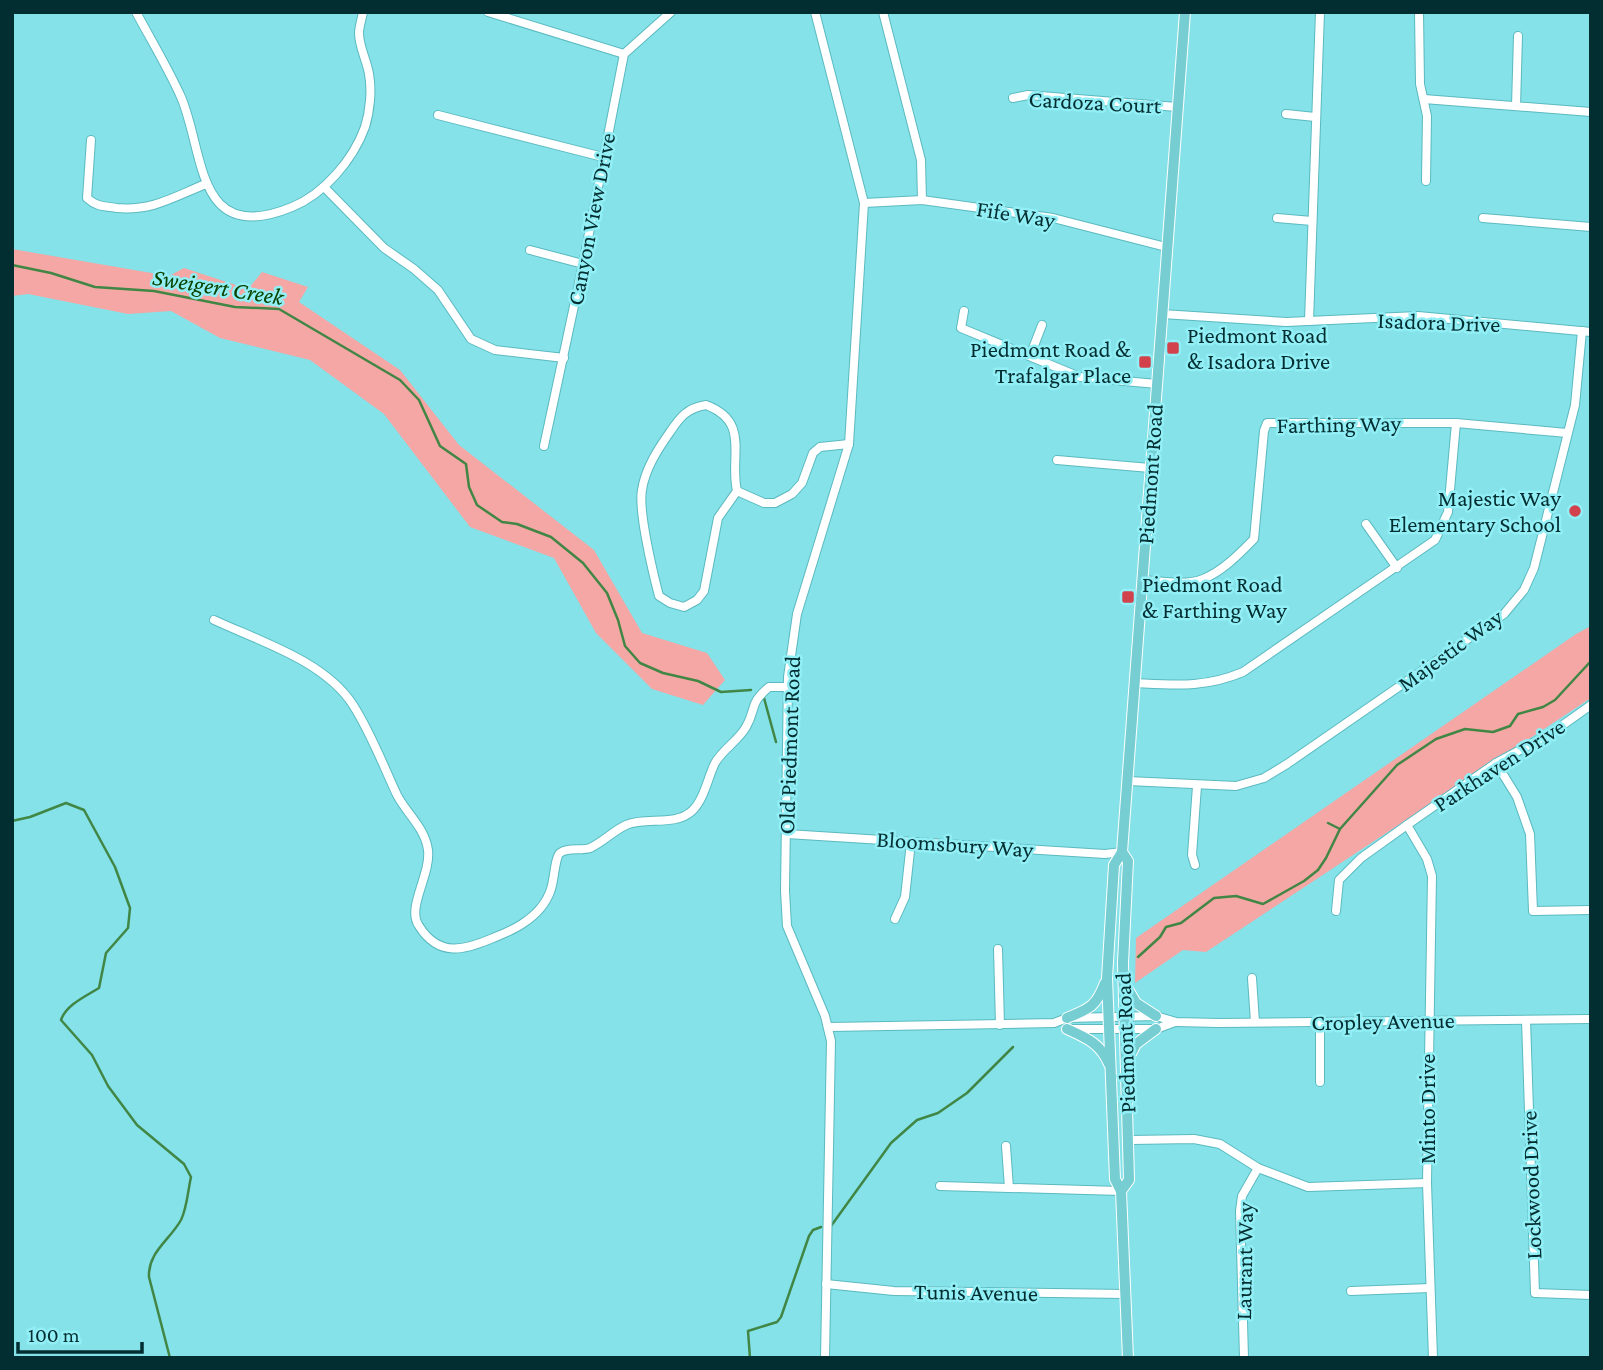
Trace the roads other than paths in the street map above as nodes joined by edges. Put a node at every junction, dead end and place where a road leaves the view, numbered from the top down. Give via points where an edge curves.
1 (136, 12) edge
2 (363, 12) edge
3 (488, 12) edge
4 (671, 12) edge
5 (815, 12) edge
6 (883, 12) edge
7 (1185, 12) edge
8 (1320, 12) edge
9 (1419, 12) edge
10 (1518, 36) dead end
11 (624, 54) junction
12 (1013, 98) dead end
13 (1424, 99) junction
14 (1516, 106) junction
15 (1177, 107) junction
16 (1591, 112) edge
17 (1286, 114) dead end
18 (438, 115) dead end
19 (1315, 117) junction
20 (91, 140) dead end
21 (603, 157) junction
22 (1426, 181) dead end
23 (205, 184) junction
24 (324, 187) junction
25 (922, 200) junction
26 (864, 203) junction
27 (1277, 218) dead end
28 (1483, 218) dead end
29 (1312, 221) junction
30 (1591, 227) edge
31 (1166, 247) junction
32 (530, 250) dead end
33 (583, 264) junction
34 (964, 311) dead end
35 (1161, 314) junction
36 (1309, 321) junction
37 (1042, 325) dead end
38 (1587, 331) edge
39 (1030, 356) junction
40 (564, 358) junction
41 (1157, 384) junction
42 (1456, 423) junction
43 (1567, 433) junction
44 (849, 444) junction
45 (544, 446) dead end
46 (1057, 460) dead end
47 (1150, 468) junction
48 (737, 491) junction
49 (1366, 524) dead end
50 (1397, 568) junction
51 (1143, 580) junction
52 (214, 620) dead end
53 (1135, 683) junction
54 (788, 687) junction
55 (1591, 705) edge
56 (1496, 763) junction
57 (1128, 781) junction
58 (1197, 786) junction
59 (1407, 825) junction
60 (787, 834) junction
61 (911, 842) junction
62 (1122, 852) junction
63 (1195, 865) dead end
64 (1591, 910) edge
65 (1336, 911) dead end
66 (895, 919) dead end
67 (998, 949) dead end
68 (1107, 978) junction
69 (1252, 978) dead end
70 (1123, 980) junction
71 (1156, 1016) junction
72 (1124, 1017) junction
73 (1591, 1019) edge
74 (1526, 1020) junction
75 (1428, 1021) junction
76 (1176, 1022) junction
77 (1255, 1022) junction
78 (1320, 1022) junction
79 (1067, 1023) junction
80 (1109, 1023) junction
81 (1000, 1025) junction
82 (829, 1027) junction
83 (1156, 1028) junction
84 (1124, 1029) junction
85 (1125, 1065) junction
86 (1111, 1068) junction
87 (1320, 1083) dead end
88 (1129, 1140) junction
89 (1006, 1146) dead end
90 (1258, 1168) junction
91 (1427, 1183) junction
92 (940, 1186) dead end
93 (1009, 1188) junction
94 (1121, 1191) junction
95 (826, 1284) junction
96 (1430, 1288) junction
97 (1351, 1292) dead end
98 (1126, 1294) junction
99 (1591, 1295) edge
100 (825, 1358) edge
101 (1128, 1358) edge
102 (1244, 1358) edge
103 (1433, 1358) edge

1 - 23 street via 181,98
2 - 24 street via 359,33 370,90 365,125
3 - 11 street
4 - 11 street
5 - 26 street, Old Piedmont Road
6 - 25 street via 921,160
7 - 15 main road, Piedmont Road
8 - 19 street
9 - 13 street
10 - 14 street
11 - 21 street, Canyon View Drive
12 - 15 street, Cardoza Court
13 - 14 street
13 - 22 street
14 - 16 street
15 - 31 main road, Piedmont Road
17 - 19 street
18 - 21 street
19 - 29 street
20 - 23 street via 87,198 96,206 137,210
21 - 33 street, Canyon View Drive
23 - 24 street via 224,207 251,216 281,212
24 - 40 street via 384,248 438,290 471,339 495,350
25 - 26 street, Fife Way
25 - 31 street, Fife Way via 1053,218
26 - 44 street, Old Piedmont Road
27 - 29 street
28 - 30 street
29 - 36 street
31 - 35 main road, Piedmont Road
32 - 33 street
33 - 40 street, Canyon View Drive
34 - 39 street via 961,328
35 - 36 street, Isadora Drive
35 - 41 main road, Piedmont Road
36 - 38 street, Isadora Drive via 1418,316
37 - 39 street
38 - 43 street, Majestic Way
39 - 41 street via 1080,377
40 - 45 street, Canyon View Drive
41 - 47 main road, Piedmont Road
42 - 43 street, Farthing Way
42 - 50 street via 1448,512 1434,540
42 - 51 street, Farthing Way via 1266,423 1254,539 1201,580
43 - 58 street, Majestic Way via 1534,568 1524,590 1504,614 1264,778 1236,786
44 - 48 street via 820,447 802,482 775,503
44 - 54 street, Old Piedmont Road via 797,614
46 - 47 street
47 - 51 main road, Piedmont Road
48 - 48 street via 718,518 704,591 684,607 659,596 642,489 656,452 683,413 706,405 727,416 737,444
49 - 50 street
50 - 53 street via 1244,672 1197,685
51 - 53 main road, Piedmont Road
52 - 54 street via 306,662 352,704 404,807 426,836 426,878 415,918 430,938 456,949 467,949 519,927 541,911 561,852 592,847 628,824 687,815 695,808 716,761 747,727 755,699 769,687
53 - 57 main road, Piedmont Road
54 - 60 street, Old Piedmont Road
55 - 56 street, Parkhaven Drive
56 - 59 street, Parkhaven Drive
56 - 64 street via 1517,797 1530,834 1533,911
57 - 58 street, Majestic Way
57 - 62 main road, Piedmont Road
58 - 63 street
59 - 65 street, Parkhaven Drive via 1344,873 1337,889
59 - 75 street, Minto Drive via 1432,876
60 - 61 street, Bloomsbury Way
60 - 82 street, Old Piedmont Road via 787,926
61 - 62 street, Bloomsbury Way
61 - 66 street via 905,897
62 - 68 main road, Piedmont Road via 1115,865
62 - 70 main road, Piedmont Road via 1128,861
67 - 81 street
68 - 79 main road via 1100,998
68 - 80 main road, Piedmont Road
69 - 77 street
70 - 71 main road via 1136,1003
70 - 72 main road, Piedmont Road
71 - 72 street, Cropley Avenue
71 - 76 street, Cropley Avenue
72 - 80 street, Cropley Avenue
72 - 84 main road, Piedmont Road
73 - 74 street, Cropley Avenue
74 - 75 street, Cropley Avenue
74 - 99 street, Lockwood Drive via 1535,1293
75 - 78 street, Cropley Avenue
75 - 91 street, Minto Drive
76 - 77 street, Cropley Avenue
76 - 83 street, Cropley Avenue
77 - 78 street, Cropley Avenue
78 - 87 street
79 - 80 street, Cropley Avenue
79 - 81 street, Cropley Avenue
79 - 86 main road via 1098,1045
80 - 84 street, Cropley Avenue
80 - 86 main road, Piedmont Road
81 - 82 street, Cropley Avenue
82 - 95 street, Old Piedmont Road
83 - 84 street, Cropley Avenue
83 - 85 main road via 1136,1044
84 - 85 main road, Piedmont Road
85 - 88 main road, Piedmont Road
86 - 94 main road, Piedmont Road via 1115,1180
88 - 90 street via 1194,1139 1220,1144
88 - 94 main road, Piedmont Road via 1129,1180
89 - 93 street
90 - 91 street via 1308,1187
90 - 102 street, Laurant Way via 1242,1196 1240,1211
91 - 96 street, Minto Drive
92 - 93 street
93 - 94 street
94 - 98 main road, Piedmont Road
95 - 98 street, Tunis Avenue via 894,1291
95 - 100 street, Old Piedmont Road
96 - 97 street
96 - 103 street, Minto Drive
98 - 101 main road, Piedmont Road

